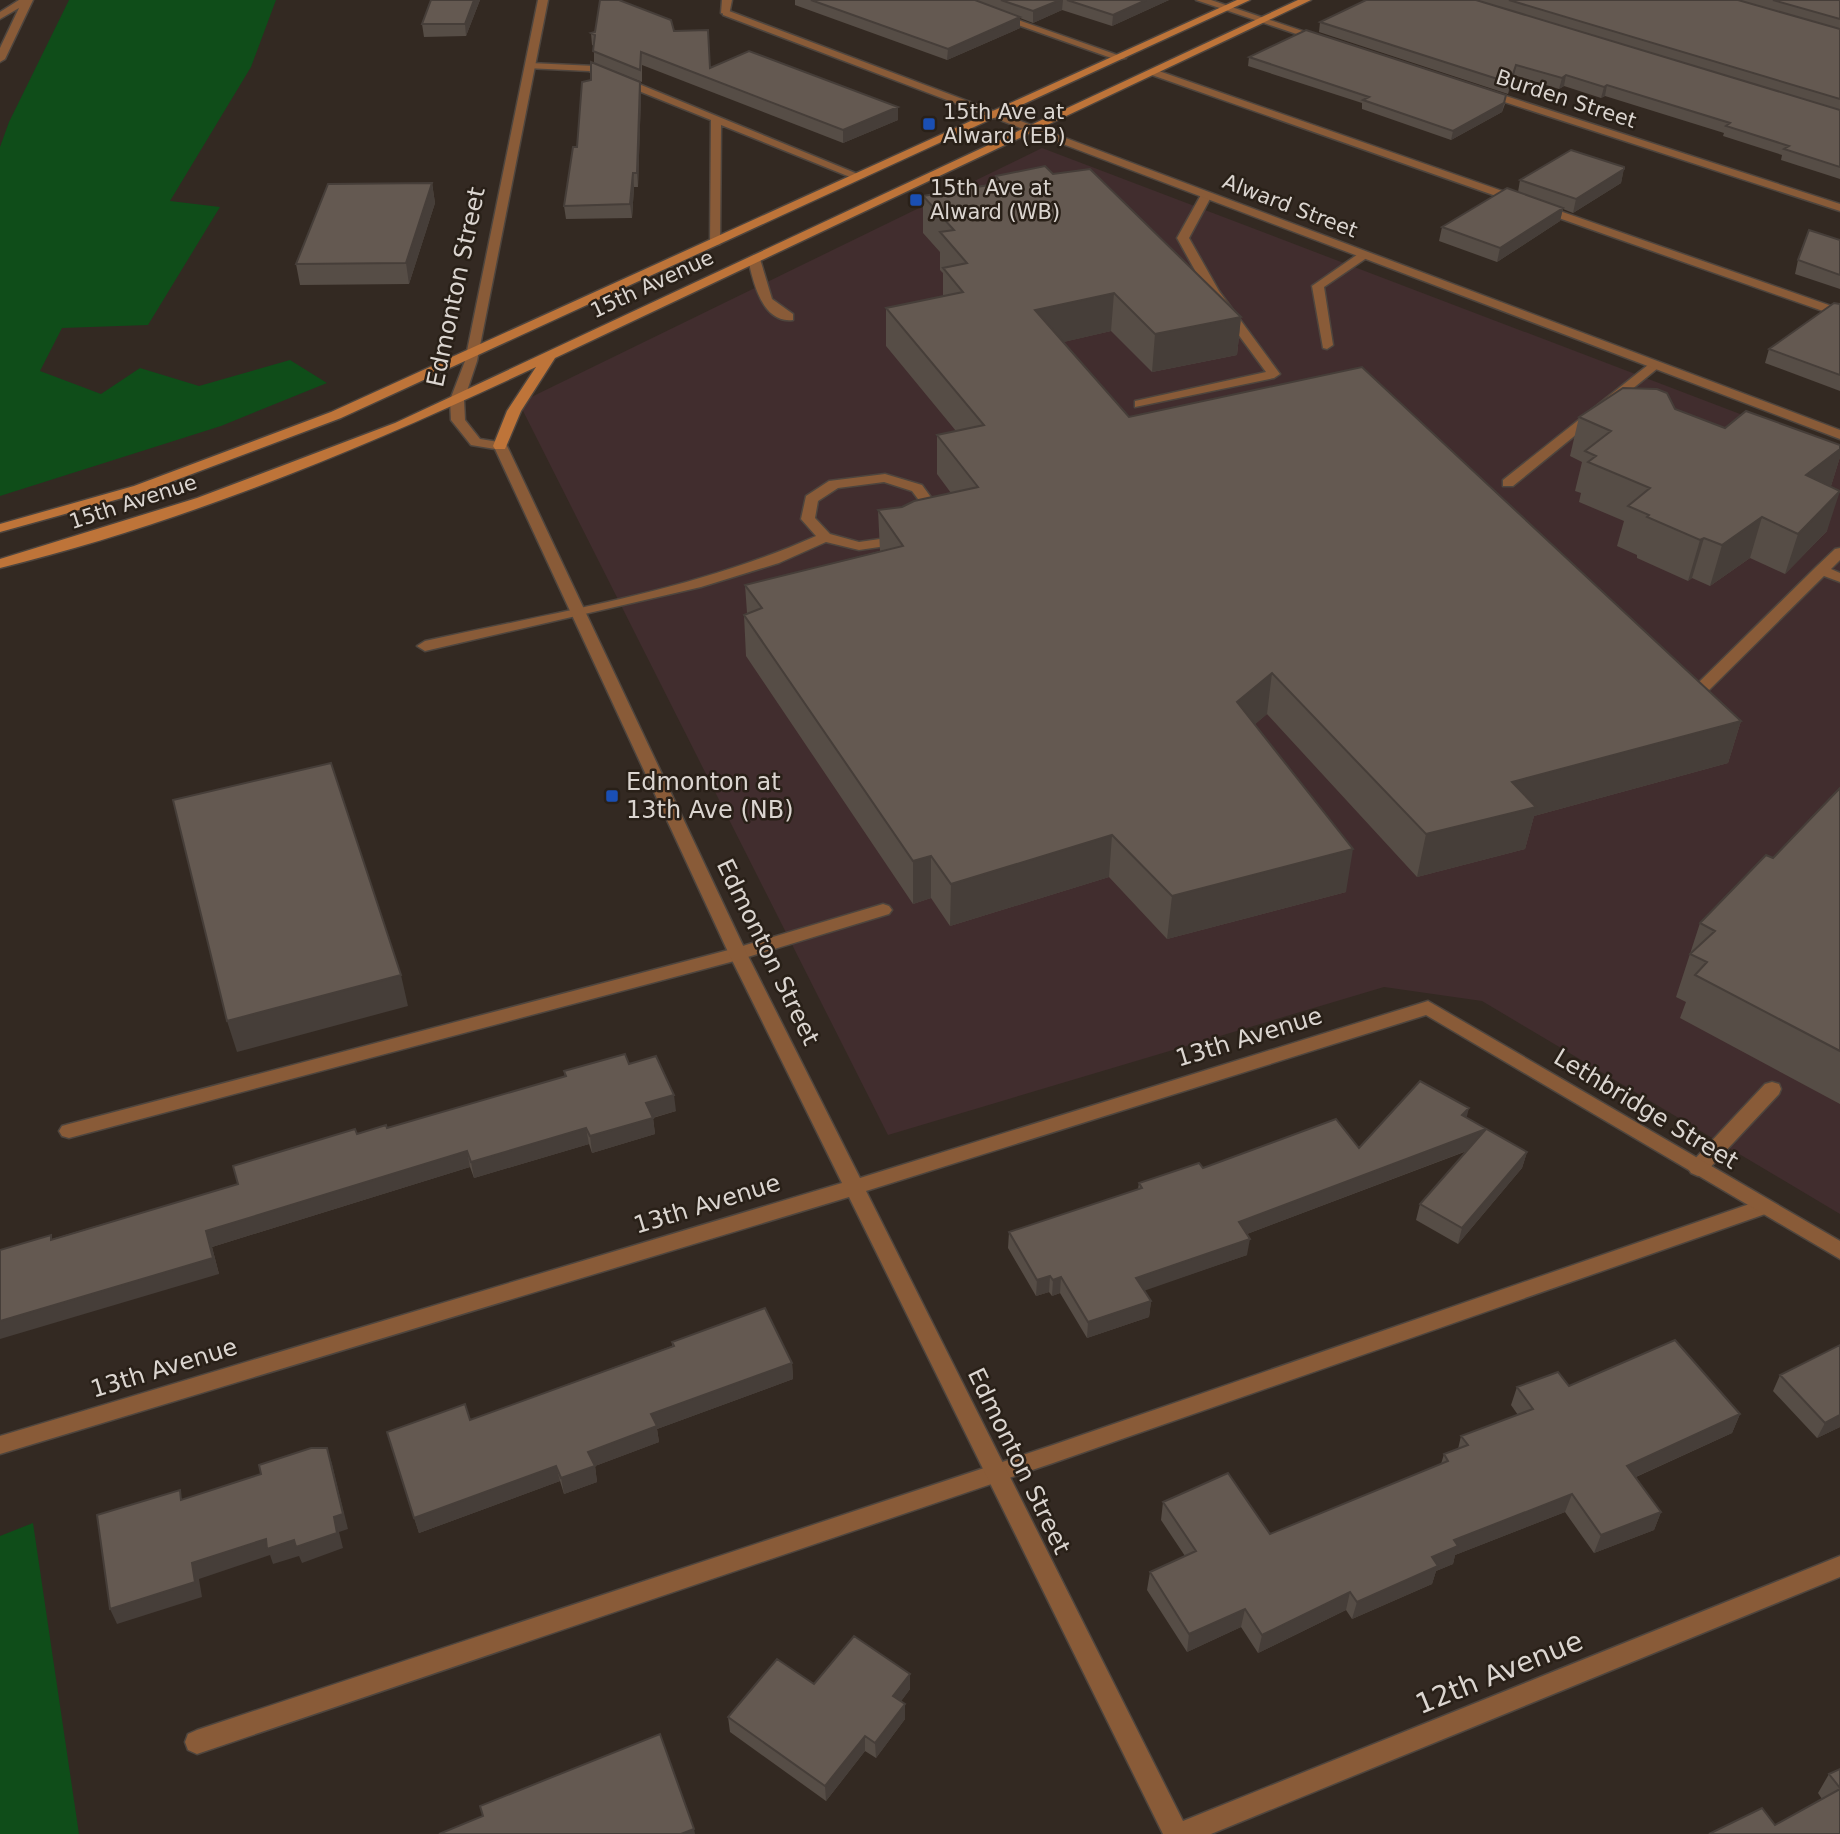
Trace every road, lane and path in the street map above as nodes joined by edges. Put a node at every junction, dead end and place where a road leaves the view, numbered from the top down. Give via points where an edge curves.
1 (27, 0) edge
2 (543, 0) edge
3 (727, 0) edge
4 (952, 0) edge
5 (1201, 0) edge
6 (1245, 0) edge
7 (1306, 0) edge
8 (1227, 8) junction
9 (0, 16) edge
10 (1264, 20) junction
11 (1339, 45) edge
12 (1121, 58) junction
13 (0, 59) edge
14 (530, 65) junction
15 (1153, 72) junction
16 (1471, 88) edge
17 (995, 115) junction
18 (716, 119) junction
19 (1032, 129) junction
20 (859, 177) junction
21 (1206, 195) junction
22 (1840, 208) edge
23 (714, 244) junction
24 (1365, 256) junction
25 (754, 260) junction
26 (1840, 313) edge
27 (789, 317) dead end
28 (1327, 345) dead end
29 (551, 354) junction
30 (470, 356) junction
31 (1653, 365) junction
32 (457, 400) junction
33 (1140, 404) dead end
34 (1840, 435) edge
35 (500, 446) junction
36 (1508, 483) dead end
37 (0, 528) edge
38 (825, 537) junction
39 (1840, 552) edge
40 (0, 564) edge
41 (1821, 570) junction
42 (1840, 578) edge
43 (578, 612) junction
44 (425, 646) dead end
45 (1699, 691) edge
46 (883, 910) dead end
47 (738, 954) junction
48 (1428, 1008) joint
49 (1772, 1089) dead end
50 (69, 1131) dead end
51 (1698, 1168) junction
52 (855, 1187) junction
53 (1764, 1207) junction
54 (1840, 1251) edge
55 (0, 1445) edge
56 (996, 1473) junction
57 (1840, 1566) edge
58 (197, 1742) dead end
59 (1178, 1834) edge

1 - 9 street
1 - 13 street
2 - 14 street, Edmonton Street
3 - 17 street, Alward Street via 726,13
4 - 12 street
5 - 8 street
6 - 8 main road, 15th Avenue
7 - 10 main road, 15th Avenue
8 - 10 street
8 - 12 main road, 15th Avenue
10 - 11 street
10 - 15 main road, 15th Avenue
12 - 17 main road, 15th Avenue
14 - 18 street via 591,68
14 - 30 street, Edmonton Street
15 - 19 main road, 15th Avenue
15 - 26 street
16 - 22 street, Burden Street
17 - 19 street, Alward Street
17 - 20 main road, 15th Avenue
18 - 20 street
18 - 23 street
19 - 21 street, Alward Street
19 - 25 main road, 15th Avenue
20 - 23 main road, 15th Avenue
21 - 24 street, Alward Street
21 - 33 street via 1183,238 1213,292 1274,374
23 - 30 main road, 15th Avenue
24 - 28 street via 1318,286
24 - 31 street, Alward Street
25 - 27 street via 769,307
25 - 29 main road, 15th Avenue
29 - 32 main road, 15th Avenue
29 - 35 main road via 514,411
30 - 32 street, Edmonton Street
30 - 37 main road, 15th Avenue via 229,457 139,489
31 - 34 street, Alward Street
31 - 36 street
32 - 35 street, Edmonton Street via 458,420 476,442
32 - 40 main road, 15th Avenue via 267,480 152,520
35 - 43 street, Edmonton Street
38 - 38 street via 859,546 897,542 924,527 931,507 916,488 885,478 834,484 811,499 807,519
38 - 43 street via 696,584
39 - 41 street
41 - 42 street
41 - 45 street
43 - 44 street
43 - 47 street, Edmonton Street
46 - 47 street
47 - 50 street
47 - 52 street, Edmonton Street
48 - 51 street, Lethbridge Street
48 - 52 street, 13th Avenue
49 - 51 street
51 - 53 street, Lethbridge Street
52 - 55 street, 13th Avenue
52 - 56 street, Edmonton Street
53 - 54 street, Lethbridge Street
53 - 56 street
56 - 58 street
56 - 59 street, Edmonton Street
57 - 59 street, 12th Avenue

